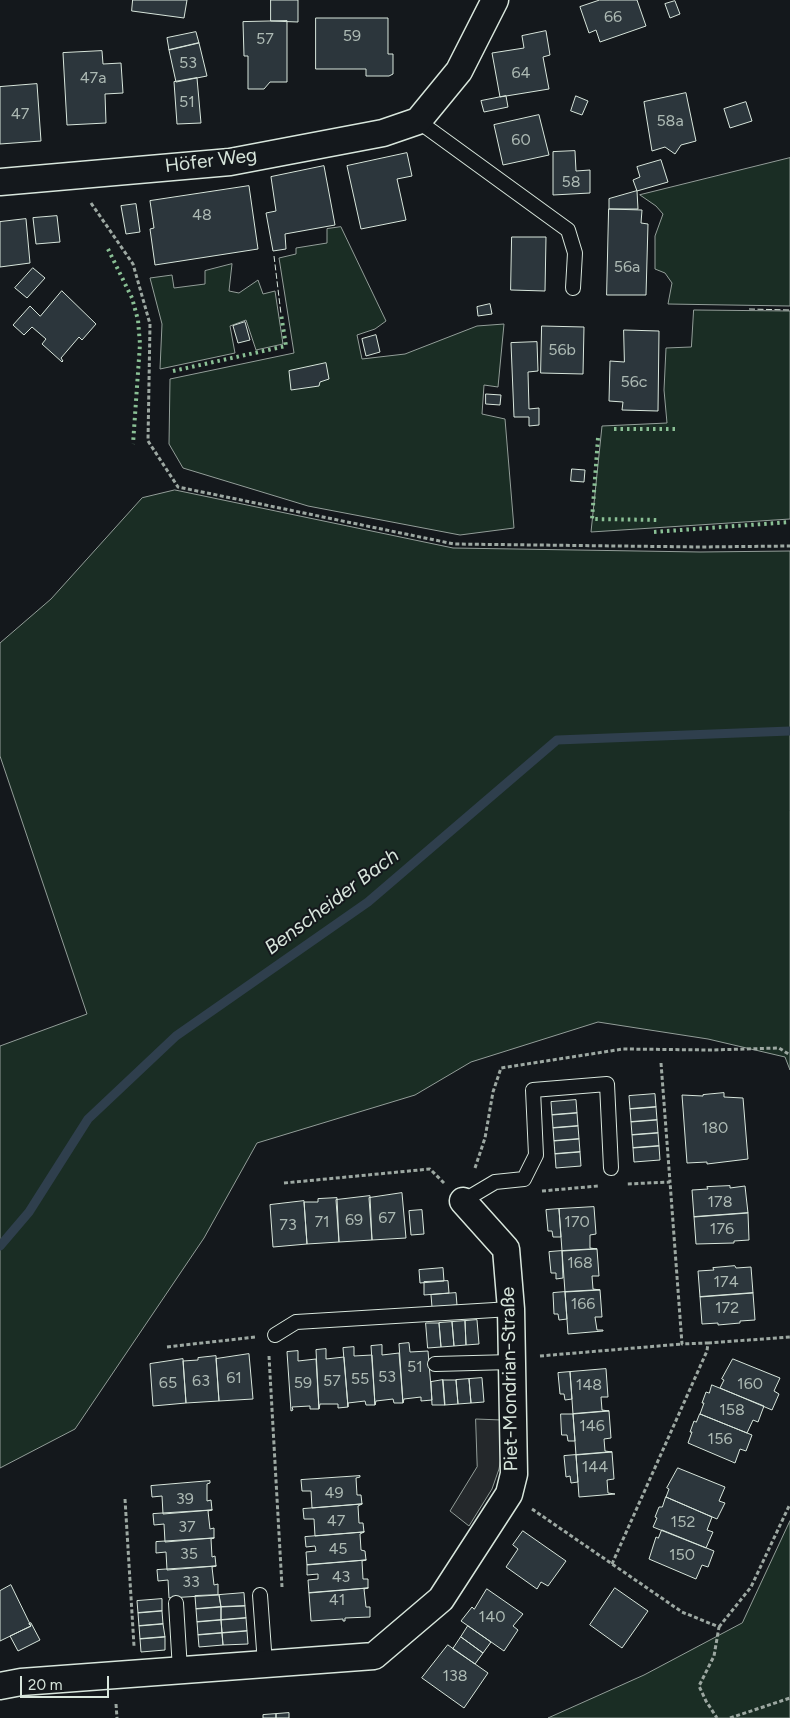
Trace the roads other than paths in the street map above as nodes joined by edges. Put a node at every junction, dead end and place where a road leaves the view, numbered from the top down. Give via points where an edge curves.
1 (495, 0) edge
2 (418, 121) junction
3 (0, 182) edge
4 (573, 288) dead end
5 (611, 1168) dead end
6 (463, 1201) joint
7 (510, 1309) junction
8 (275, 1335) road end
9 (512, 1360) junction
10 (434, 1364) dead end
11 (260, 1595) dead end
12 (176, 1603) dead end
13 (265, 1664) junction
14 (180, 1670) junction
15 (0, 1686) edge

1 - 2 street via 459,71
2 - 3 street, Höfer Weg via 383,133 230,162
2 - 4 lane via 568,230 575,254
5 - 6 lane via 607,1084 533,1090 536,1155 524,1179 494,1182
6 - 7 street, Piet-Mondrian-Straße via 506,1249
7 - 8 lane via 296,1322
7 - 9 street, Piet-Mondrian-Straße
9 - 10 lane
9 - 13 street, Piet-Mondrian-Straße via 514,1474 509,1494 441,1599 374,1656
11 - 13 lane
12 - 14 lane
13 - 14 street, Piet-Mondrian-Straße
14 - 15 street, Piet-Mondrian-Straße

